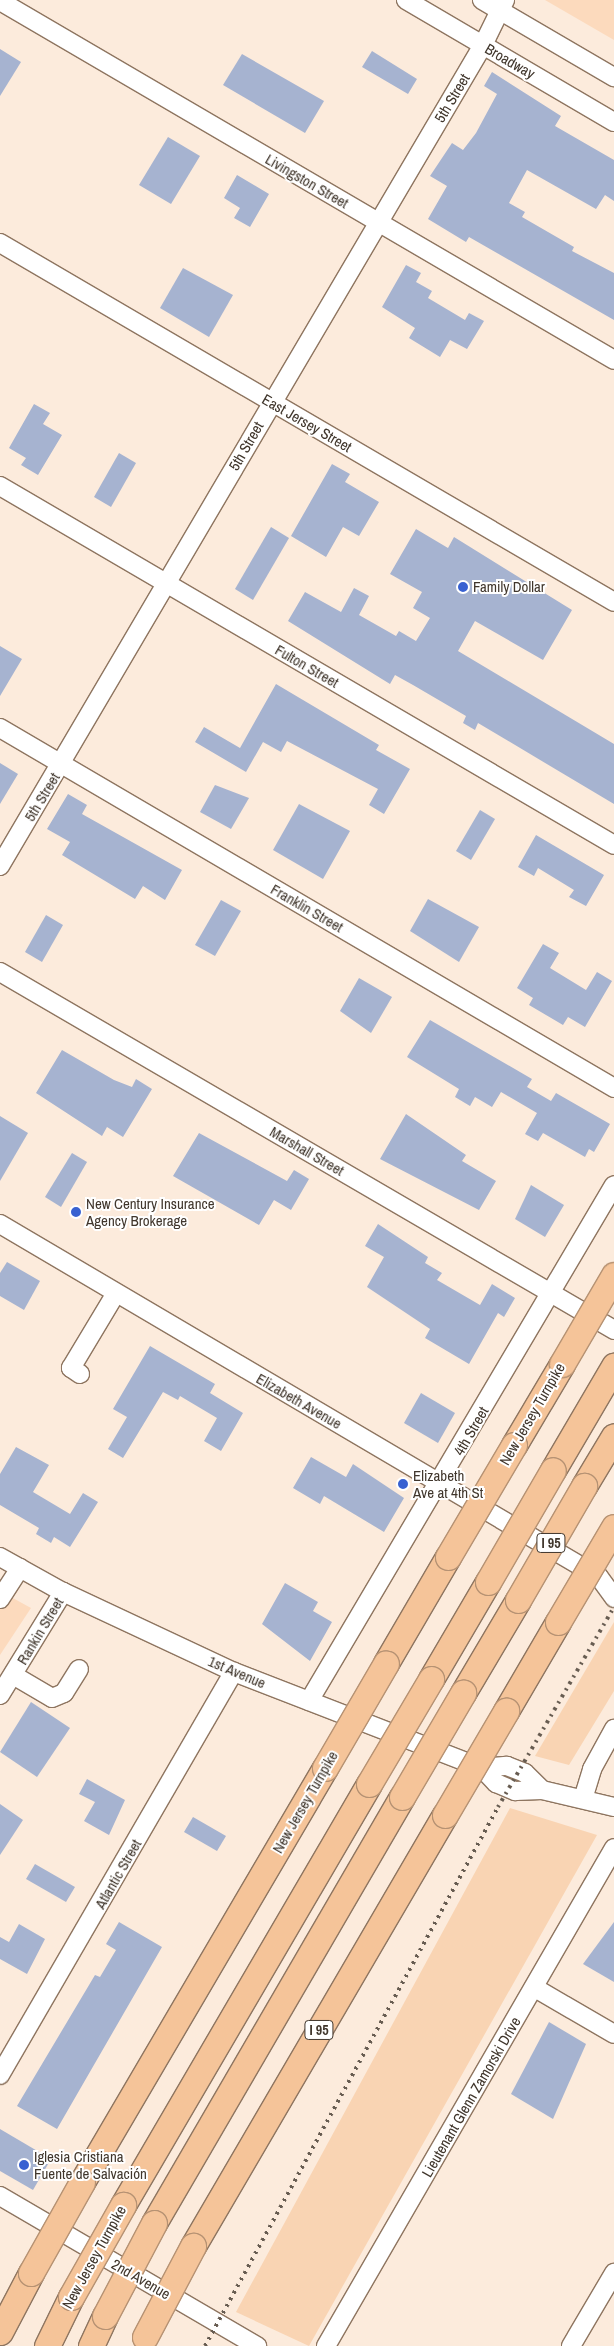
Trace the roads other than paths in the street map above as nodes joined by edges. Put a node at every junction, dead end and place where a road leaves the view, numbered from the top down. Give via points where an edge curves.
1 (406, 0) edge
2 (482, 0) edge
3 (0, 1) edge
4 (502, 5) edge
5 (483, 45) junction
6 (614, 77) edge
7 (614, 122) edge
8 (378, 222) junction
9 (0, 243) edge
10 (614, 360) edge
11 (272, 402) junction
12 (0, 486) edge
13 (165, 584) junction
14 (614, 602) edge
15 (0, 728) edge
16 (62, 764) junction
17 (614, 845) edge
18 (0, 866) edge
19 (0, 972) edge
20 (614, 1088) edge
21 (614, 1184) edge
22 (0, 1224) edge
23 (614, 1275) edge
24 (116, 1293) junction
25 (551, 1293) junction
26 (614, 1330) edge
27 (614, 1366) edge
28 (80, 1374) dead end
29 (614, 1436) edge
30 (441, 1484) junction
31 (614, 1527) edge
32 (0, 1558) edge
33 (20, 1568) junction
34 (606, 1576) edge
35 (63, 1592) junction
36 (614, 1598) edge
37 (0, 1599) edge
38 (79, 1669) dead end
39 (234, 1672) junction
40 (13, 1675) junction
41 (0, 1695) edge
42 (309, 1701) junction
43 (614, 1729) edge
44 (583, 1799) junction
45 (614, 1807) edge
46 (614, 1848) edge
47 (535, 1988) junction
48 (614, 2034) edge
49 (0, 2075) edge
50 (0, 2196) edge
51 (614, 2273) edge
52 (0, 2332) edge
53 (143, 2342) edge
54 (47, 2346) edge
55 (90, 2346) edge
56 (257, 2346) edge
57 (326, 2346) edge
58 (571, 2346) edge

1 - 5 street, Broadway
2 - 4 street
3 - 8 street, Livingston Street
4 - 5 street, 5th Street
4 - 6 street
5 - 7 street, Broadway
5 - 8 street, 5th Street
8 - 10 street, Livingston Street
8 - 11 street, 5th Street
9 - 11 street, East Jersey Street
11 - 13 street, 5th Street
11 - 14 street, East Jersey Street
12 - 13 street, Fulton Street
13 - 16 street, 5th Street
13 - 17 street, Fulton Street
15 - 16 street, Franklin Street
16 - 18 street, 5th Street
16 - 20 street, Franklin Street
19 - 25 street, Marshall Street
21 - 25 street, 4th Street
22 - 24 street, Elizabeth Avenue
23 - 52 highway, New Jersey Turnpike, bridge via 82,2182
24 - 28 street via 71,1368
24 - 30 street, Elizabeth Avenue
25 - 26 street, Marshall Street
25 - 30 street, 4th Street
27 - 54 highway, New Jersey Turnpike / I 95, bridge via 123,2205
29 - 55 highway, I 95, bridge via 154,2224
30 - 34 street, Elizabeth Avenue
30 - 42 street, 4th Street
31 - 53 highway, I 95, bridge via 193,2246
32 - 33 street, 1st Avenue
33 - 35 street, 1st Avenue
33 - 37 street
34 - 36 street, Elizabeth Avenue
35 - 39 street, 1st Avenue
35 - 40 street, Rankin Street
38 - 40 street via 64,1694 52,1698
39 - 42 street, 1st Avenue
39 - 49 street, Atlantic Street
40 - 41 street, Rankin Street
42 - 44 street, 1st Avenue via 482,1768 507,1766 525,1773 542,1790
43 - 44 street via 592,1769
44 - 45 street, 1st Avenue
46 - 47 street, Lieutenant Glenn Zamorski Drive
47 - 48 street
47 - 57 street, Lieutenant Glenn Zamorski Drive
50 - 56 street, 2nd Avenue
51 - 58 street

